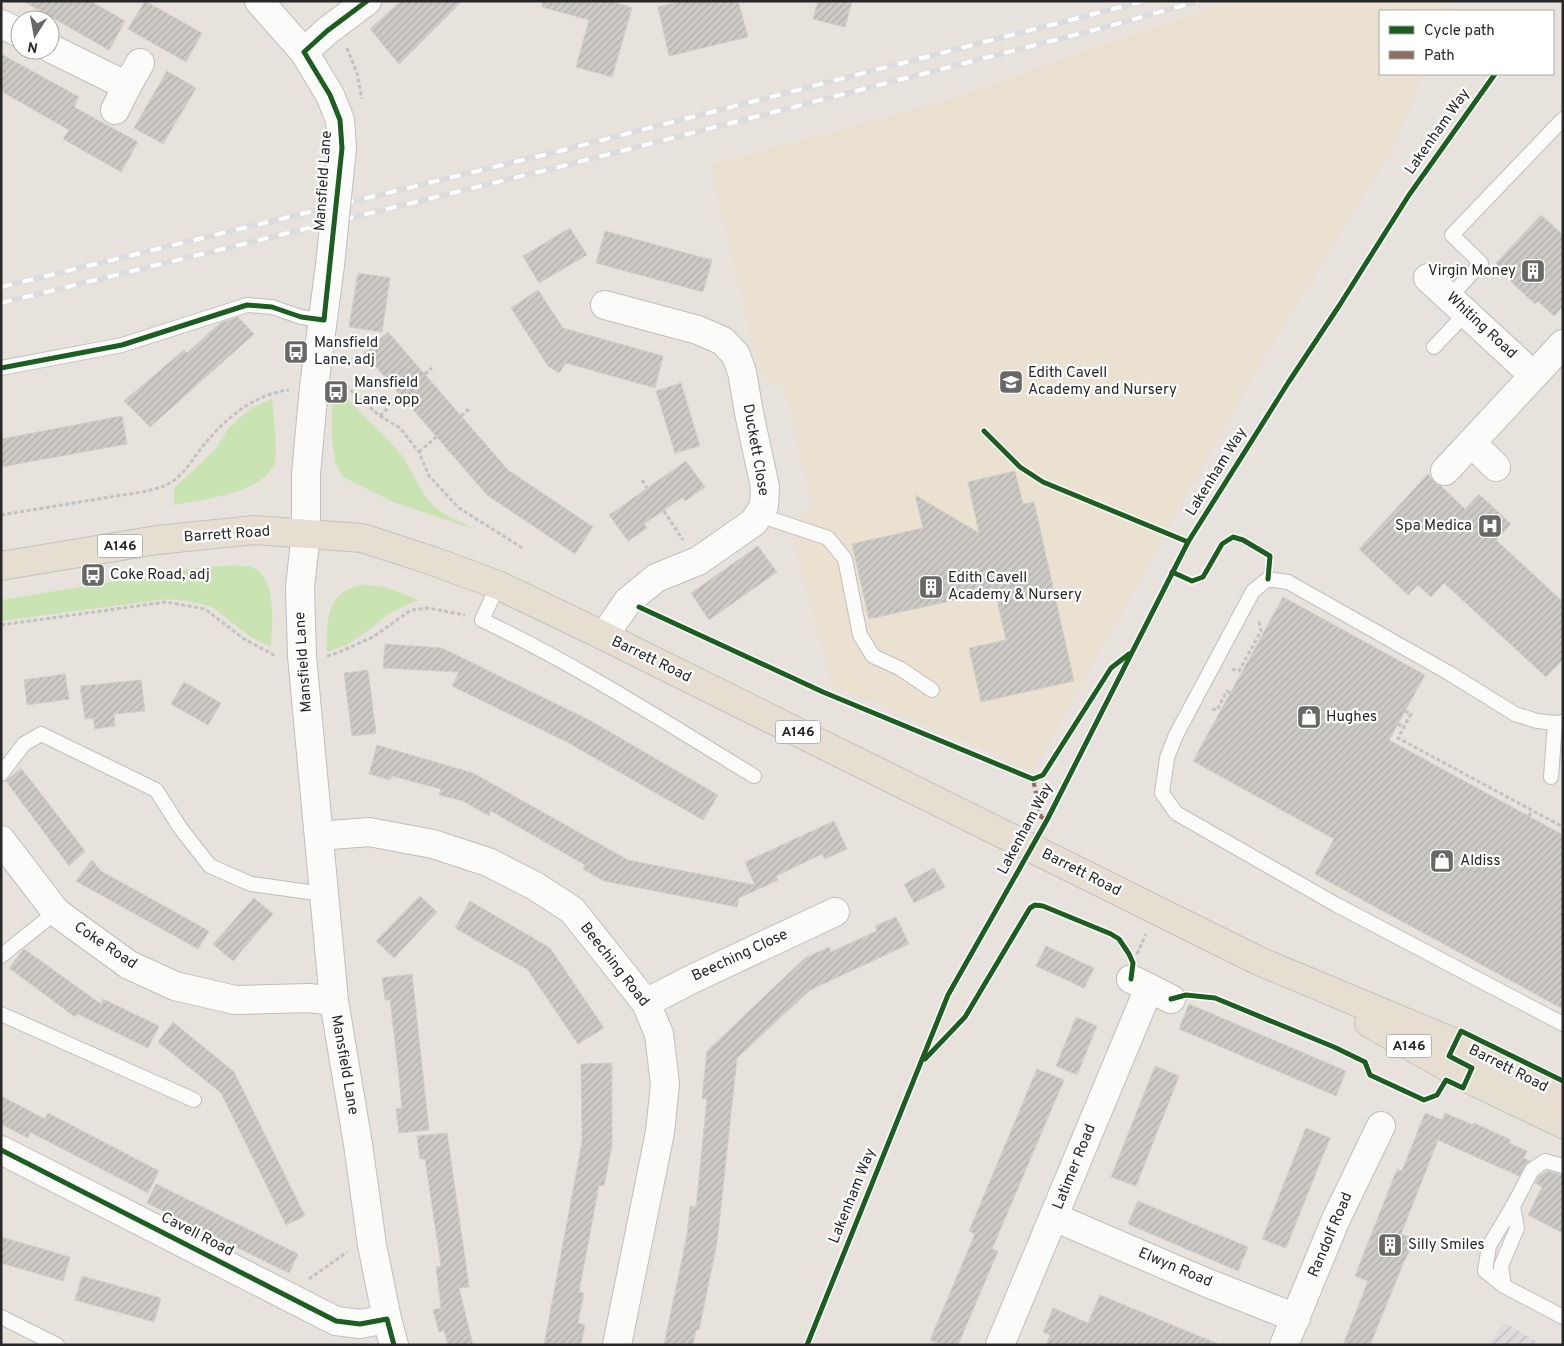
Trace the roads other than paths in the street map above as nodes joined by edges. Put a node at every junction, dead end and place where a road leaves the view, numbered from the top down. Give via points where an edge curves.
1 (259, 1) edge
2 (367, 1) edge
3 (304, 52) junction
4 (60, 55) edge
5 (140, 63) dead end
6 (1563, 119) edge
7 (1428, 278) dead end
8 (605, 304) dead end
9 (1459, 304) junction
10 (324, 320) junction
11 (1434, 346) dead end
12 (1561, 349) edge
13 (1, 368) edge
14 (1533, 375) junction
15 (1472, 443) junction
16 (1496, 467) dead end
17 (1445, 471) dead end
18 (759, 515) junction
19 (306, 533) junction
20 (1, 566) edge
21 (498, 585) junction
22 (604, 636) junction
23 (932, 690) dead end
24 (1559, 723) edge
25 (1, 774) edge
26 (754, 776) dead end
27 (1551, 777) dead end
28 (319, 836) junction
29 (1, 840) edge
30 (324, 894) junction
31 (56, 912) junction
32 (835, 912) dead end
33 (1, 956) edge
34 (1259, 961) junction
35 (1146, 982) road end
36 (334, 1001) junction
37 (646, 1002) junction
38 (1, 1014) edge
39 (1563, 1024) edge
40 (1563, 1097) edge
41 (194, 1100) dead end
42 (1563, 1124) edge
43 (1381, 1126) dead end
44 (1, 1150) edge
45 (1563, 1166) edge
46 (1054, 1217) junction
47 (1, 1317) edge
48 (1563, 1317) edge
49 (1296, 1318) junction
50 (391, 1332) edge
51 (57, 1345) edge
52 (617, 1345) edge
53 (1000, 1345) edge
54 (1284, 1345) edge

1 - 3 street, Mansfield Lane
2 - 3 street
3 - 10 street, Mansfield Lane, bridge via 330,95 340,120 342,148
4 - 5 street via 121,98
6 - 9 lane via 1452,235 1481,263
7 - 9 street, Whiting Road
8 - 18 street, Duckett Close via 698,330 723,341 736,355 765,487 764,506
9 - 11 lane
9 - 14 street, Whiting Road
10 - 13 lane via 272,308 247,306 122,344
10 - 19 street, Mansfield Lane via 306,474
12 - 14 street
14 - 15 street
15 - 16 street
15 - 17 street
18 - 22 street, Duckett Close via 742,532 698,561 656,578 628,601
18 - 23 lane via 828,538 845,560 860,635 873,656 901,669
19 - 20 highway, Barrett Road / A146 via 255,530 157,540
19 - 21 highway, Barrett Road / A146 via 362,538
19 - 28 street, Mansfield Lane via 300,587 302,656
21 - 22 highway, Barrett Road / A146
21 - 26 lane via 482,620 602,683
22 - 34 highway, Barrett Road / A146
24 - 27 lane
24 - 39 lane via 1515,714 1288,582 1268,579 1253,591 1176,735 1167,758 1162,793 1176,813 1184,818 1335,904
25 - 30 lane via 24,744 41,734 156,790 210,866 251,884
28 - 30 street, Mansfield Lane
28 - 37 street, Beeching Road via 369,832 433,844 488,862 572,910
29 - 31 street, Coke Road
30 - 36 street, Mansfield Lane
31 - 33 lane
31 - 36 street, Coke Road via 129,965 175,986 235,1000 310,998
32 - 37 street, Beeching Close
34 - 40 highway, Barrett Road / A146 via 1455,1043
34 - 42 highway, Barrett Road / A146 via 1442,1064
35 - 46 street, Latimer Road
36 - 50 street, Mansfield Lane via 372,1245
37 - 52 street, Beeching Road via 659,1034 665,1084 656,1150
38 - 41 lane
43 - 49 street, Randolf Road via 1336,1219
44 - 50 street, Cavell Road via 336,1321
45 - 48 lane via 1545,1161 1532,1170 1489,1246 1485,1271 1504,1286
46 - 49 street, Elwyn Road
46 - 53 street, Latimer Road
47 - 51 lane
49 - 54 street, Randolf Road

